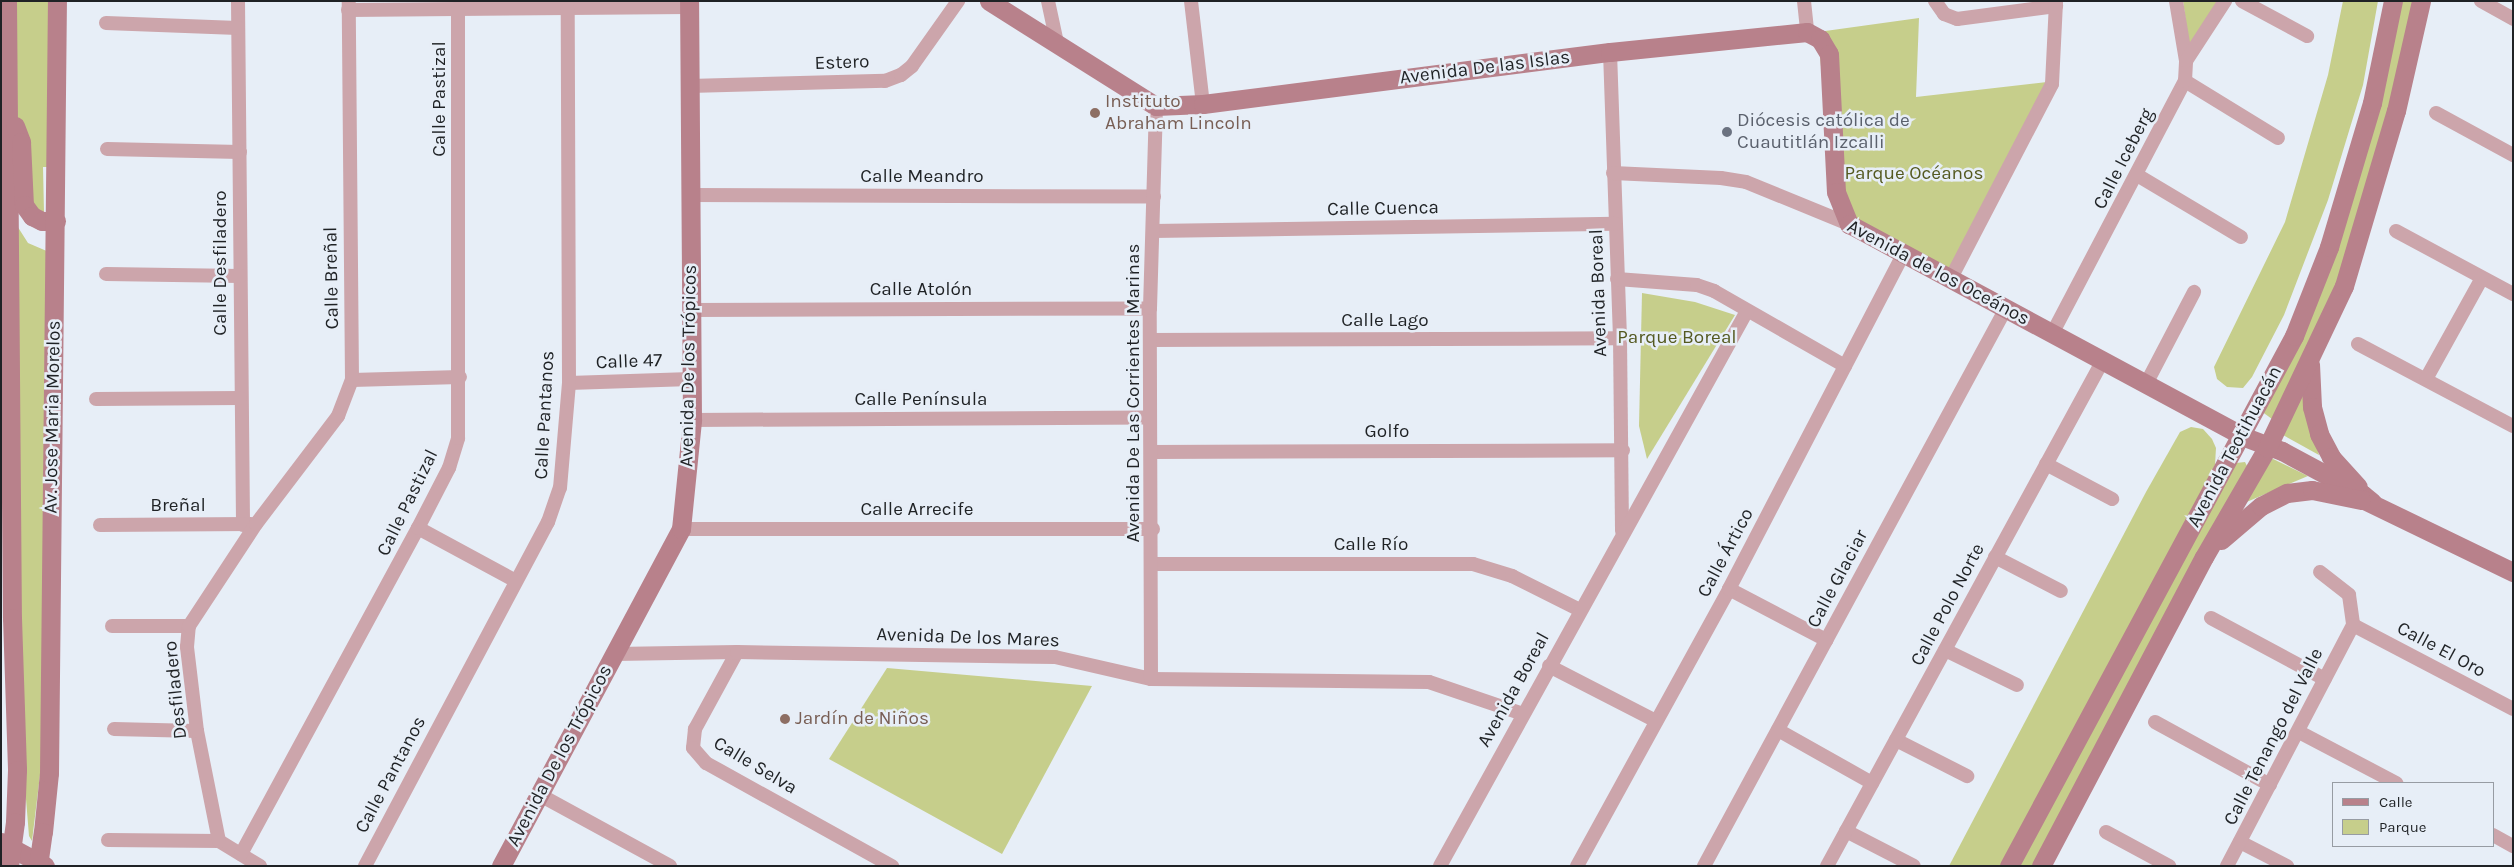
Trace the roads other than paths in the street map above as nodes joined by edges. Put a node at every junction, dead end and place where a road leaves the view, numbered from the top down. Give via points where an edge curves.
1 (7, 1) edge
2 (58, 1) edge
3 (238, 1) edge
4 (958, 1) edge
5 (989, 1) edge
6 (1048, 1) edge
7 (1191, 1) edge
8 (1804, 1) edge
9 (1935, 1) edge
10 (2176, 1) edge
11 (2225, 1) edge
12 (2242, 1) edge
13 (2393, 1) edge
14 (2421, 1) edge
15 (2481, 1) edge
16 (689, 4) edge
17 (2056, 4) edge
18 (348, 5) edge
19 (458, 9) junction
20 (568, 9) junction
21 (2513, 19) edge
22 (106, 23) dead end
23 (238, 28) junction
24 (1807, 32) junction
25 (4, 36) edge
26 (2307, 36) dead end
27 (1057, 43) junction
28 (1610, 52) junction
29 (2186, 61) junction
30 (4, 68) edge
31 (2185, 80) junction
32 (689, 86) junction
33 (8, 103) junction
34 (1203, 104) junction
35 (1156, 106) junction
36 (2436, 113) dead end
37 (2278, 138) dead end
38 (107, 149) dead end
39 (240, 152) junction
40 (2512, 153) edge
41 (1613, 174) junction
42 (2137, 176) junction
43 (5, 187) edge
44 (690, 195) junction
45 (1154, 197) junction
46 (56, 220) junction
47 (1615, 224) junction
48 (1849, 224) junction
49 (1152, 231) junction
50 (2396, 231) dead end
51 (2242, 238) dead end
52 (5, 242) edge
53 (1903, 255) junction
54 (106, 274) dead end
55 (240, 276) junction
56 (2482, 278) junction
57 (1617, 279) junction
58 (1950, 280) junction
59 (2194, 292) dead end
60 (2513, 294) edge
61 (6, 304) edge
62 (1150, 308) junction
63 (691, 310) junction
64 (2005, 310) junction
65 (1747, 311) junction
66 (6, 326) edge
67 (2052, 334) junction
68 (1620, 338) junction
69 (1151, 340) junction
70 (2358, 344) dead end
71 (6, 354) edge
72 (2102, 362) junction
73 (2310, 362) junction
74 (1844, 366) junction
75 (460, 377) junction
76 (691, 379) junction
77 (2426, 379) junction
78 (352, 380) junction
79 (569, 382) junction
80 (2146, 384) junction
81 (240, 398) junction
82 (6, 399) edge
83 (96, 399) dead end
84 (1150, 418) junction
85 (692, 420) junction
86 (2513, 426) edge
87 (2242, 436) junction
88 (2267, 448) junction
89 (1622, 450) junction
90 (1151, 452) junction
91 (2046, 464) junction
92 (6, 473) edge
93 (2112, 499) dead end
94 (2372, 502) junction
95 (250, 524) junction
96 (100, 525) dead end
97 (418, 528) junction
98 (681, 529) junction
99 (1153, 529) junction
100 (1622, 532) junction
101 (1995, 557) junction
102 (2204, 557) junction
103 (1153, 564) junction
104 (2320, 572) dead end
105 (2513, 572) edge
106 (516, 581) junction
107 (1729, 589) junction
108 (2061, 591) dead end
109 (7, 596) edge
110 (1580, 610) junction
111 (7, 618) edge
112 (2211, 618) dead end
113 (2353, 625) junction
114 (112, 626) dead end
115 (189, 626) junction
116 (1826, 640) junction
117 (1945, 650) junction
118 (737, 652) junction
119 (615, 654) junction
120 (1549, 666) junction
121 (1151, 679) junction
122 (2325, 679) junction
123 (2017, 685) dead end
124 (7, 698) edge
125 (2513, 709) edge
126 (1523, 714) junction
127 (1656, 721) junction
128 (2154, 722) dead end
129 (114, 729) dead end
130 (197, 730) junction
131 (1778, 730) junction
132 (2299, 732) junction
133 (1896, 740) junction
134 (1967, 776) dead end
135 (2394, 782) edge
136 (1872, 783) junction
137 (2270, 786) junction
138 (540, 795) junction
139 (1846, 831) junction
140 (2106, 832) dead end
141 (2494, 836) edge
142 (108, 840) dead end
143 (1, 842) edge
144 (219, 842) junction
145 (2240, 842) junction
146 (2513, 846) edge
147 (250, 862) edge
148 (9, 866) edge
149 (38, 866) edge
150 (45, 866) edge
151 (365, 866) edge
152 (502, 866) edge
153 (670, 866) edge
154 (892, 866) edge
155 (1440, 866) edge
156 (1577, 866) edge
157 (1704, 866) edge
158 (1827, 866) edge
159 (1914, 866) edge
160 (2009, 866) edge
161 (2041, 866) edge
162 (2169, 866) edge
163 (2228, 866) edge
164 (2287, 866) edge

1 - 25 main road
2 - 46 main road, Av. Jose Maria Morelos
3 - 23 street, Calle Desfiladero
4 - 32 street, Estero via 912,66 901,75 885,81
5 - 27 main road
6 - 27 street
7 - 34 street
8 - 24 street
9 - 17 street via 1944,14 1957,19
10 - 29 street, Calle Iceberg
11 - 29 street
12 - 26 street
13 - 87 main road, Avenida Teotihuacán via 2372,103 2329,247 2294,336
14 - 73 main road, Avenida Teotihuacán via 2396,111 2344,286
15 - 21 street
16 - 20 street
16 - 32 main road, Avenida De los Trópicos
17 - 58 street via 2052,84
18 - 19 street
18 - 78 street, Calle Breñal
19 - 20 street
19 - 75 street, Calle Pastizal
20 - 79 street, Calle Pantanos
22 - 23 street
23 - 39 street, Calle Desfiladero
24 - 28 main road, Avenida De las Islas
24 - 48 main road via 1820,39 1829,54 1836,192
25 - 30 main road
27 - 35 main road
28 - 34 main road, Avenida De las Islas
28 - 41 street, Avenida Boreal
29 - 31 street, Calle Iceberg
30 - 33 main road
31 - 37 street
31 - 42 street, Calle Iceberg
32 - 44 main road, Avenida De los Trópicos
33 - 43 main road
33 - 46 main road via 21,142 24,206 32,216 42,221
34 - 35 main road, Avenida De las Islas
35 - 45 street, Avenida De Las Corrientes Marinas
36 - 40 street
38 - 39 street
39 - 55 street, Calle Desfiladero
41 - 47 street, Avenida Boreal
41 - 48 street, Avenida de los Oceános via 1746,182
42 - 51 street
42 - 67 street, Calle Iceberg
43 - 52 main road
44 - 45 street, Calle Meandro
44 - 63 main road, Avenida De los Trópicos
45 - 49 street, Avenida De Las Corrientes Marinas
46 - 149 main road, Av. Jose Maria Morelos, bridge via 49,773
47 - 49 street, Calle Cuenca
47 - 57 street, Avenida Boreal
48 - 53 main road, Avenida de los Oceános
49 - 62 street, Avenida De Las Corrientes Marinas
50 - 56 street
52 - 61 main road
53 - 58 main road, Avenida de los Oceános
53 - 74 street, Calle Ártico
54 - 55 street
55 - 81 street, Calle Desfiladero
56 - 60 street
56 - 77 street
57 - 65 street via 1697,285 1714,291
57 - 68 street, Avenida Boreal
58 - 64 main road, Avenida de los Oceános
59 - 80 street
61 - 66 main road
62 - 63 street, Calle Atolón
62 - 69 street, Avenida De Las Corrientes Marinas
63 - 76 main road, Avenida De los Trópicos
64 - 67 main road, Avenida de los Oceános
64 - 116 street, Calle Glaciar
65 - 74 street
65 - 100 street, Avenida Boreal
66 - 71 main road
67 - 72 main road, Avenida de los Oceános
68 - 69 street, Calle Lago
68 - 89 street, Avenida Boreal
69 - 84 street, Avenida De Las Corrientes Marinas
70 - 77 street
71 - 82 main road
72 - 80 main road, Avenida de los Oceános
72 - 91 street, Calle Polo Norte
73 - 88 main road, Avenida Teotihuacán
73 - 94 main road via 2312,407 2319,434 2331,457
74 - 107 street, Calle Ártico
75 - 78 street
75 - 97 street, Calle Pastizal via 458,438 449,468
76 - 79 street, Calle 47
76 - 85 main road, Avenida De los Trópicos
77 - 86 street
78 - 95 street, Calle Breñal via 338,416
79 - 106 street, Calle Pantanos via 560,488 548,522
80 - 87 main road, Avenida de los Oceános
81 - 83 street
81 - 95 street, Calle Desfiladero
82 - 92 main road
84 - 85 street, Calle Península
84 - 90 street, Avenida De Las Corrientes Marinas
85 - 98 main road, Avenida De los Trópicos
87 - 88 main road, Avenida de los Oceános
87 - 160 main road, Avenida Teotihuacán
88 - 94 main road, Avenida de los Oceános via 2282,451
88 - 102 main road, Avenida Teotihuacán
89 - 90 street, Golfo
89 - 100 street, Avenida Boreal
90 - 99 street, Avenida De Las Corrientes Marinas
91 - 93 street
91 - 101 street, Calle Polo Norte
92 - 109 main road
94 - 102 main road via 2312,490 2287,493 2261,506
94 - 105 main road
95 - 96 street, Breñal
95 - 115 street, Desfiladero
97 - 106 street
97 - 147 street, Calle Pastizal
98 - 99 street, Calle Arrecife
98 - 119 main road, Avenida De los Trópicos
99 - 103 street, Avenida De Las Corrientes Marinas
100 - 110 street, Avenida Boreal
101 - 108 street
101 - 117 street, Calle Polo Norte
102 - 161 main road, Avenida Teotihuacán
103 - 110 street, Calle Río via 1473,564 1512,576
103 - 121 street, Avenida De Las Corrientes Marinas
104 - 113 street via 2349,596
106 - 151 street, Calle Pantanos
107 - 116 street
107 - 127 street, Calle Ártico
109 - 111 main road
110 - 120 street, Avenida Boreal
111 - 124 main road
112 - 122 street
113 - 122 street, Calle Tenango del Valle
113 - 125 street, Calle El Oro
114 - 115 street
115 - 130 street, Desfiladero via 187,648
116 - 131 street, Calle Glaciar
117 - 123 street
117 - 133 street, Calle Polo Norte
118 - 119 street, Avenida De los Mares
118 - 121 street, Avenida De los Mares via 1056,657
118 - 154 street, Calle Selva via 695,729 693,748 706,763
119 - 138 main road, Avenida De los Trópicos
120 - 126 street, Avenida Boreal
120 - 127 street
121 - 126 street, Avenida De los Mares via 1429,682
122 - 132 street, Calle Tenango del Valle
124 - 148 main road, bridge via 17,770
126 - 155 street, Avenida Boreal
127 - 156 street, Calle Ártico
128 - 137 street
129 - 130 street
130 - 144 street, Desfiladero
131 - 136 street
131 - 157 street, Calle Glaciar
132 - 135 street
132 - 137 street, Calle Tenango del Valle
133 - 134 street
133 - 136 street, Calle Polo Norte
136 - 139 street, Calle Polo Norte
137 - 145 street, Calle Tenango del Valle
138 - 152 main road, Avenida De los Trópicos
138 - 153 street
139 - 158 street, Calle Polo Norte
139 - 159 street
140 - 162 street
141 - 146 street
142 - 144 street
143 - 150 main road
144 - 147 street
145 - 163 street, Calle Tenango del Valle
145 - 164 street

